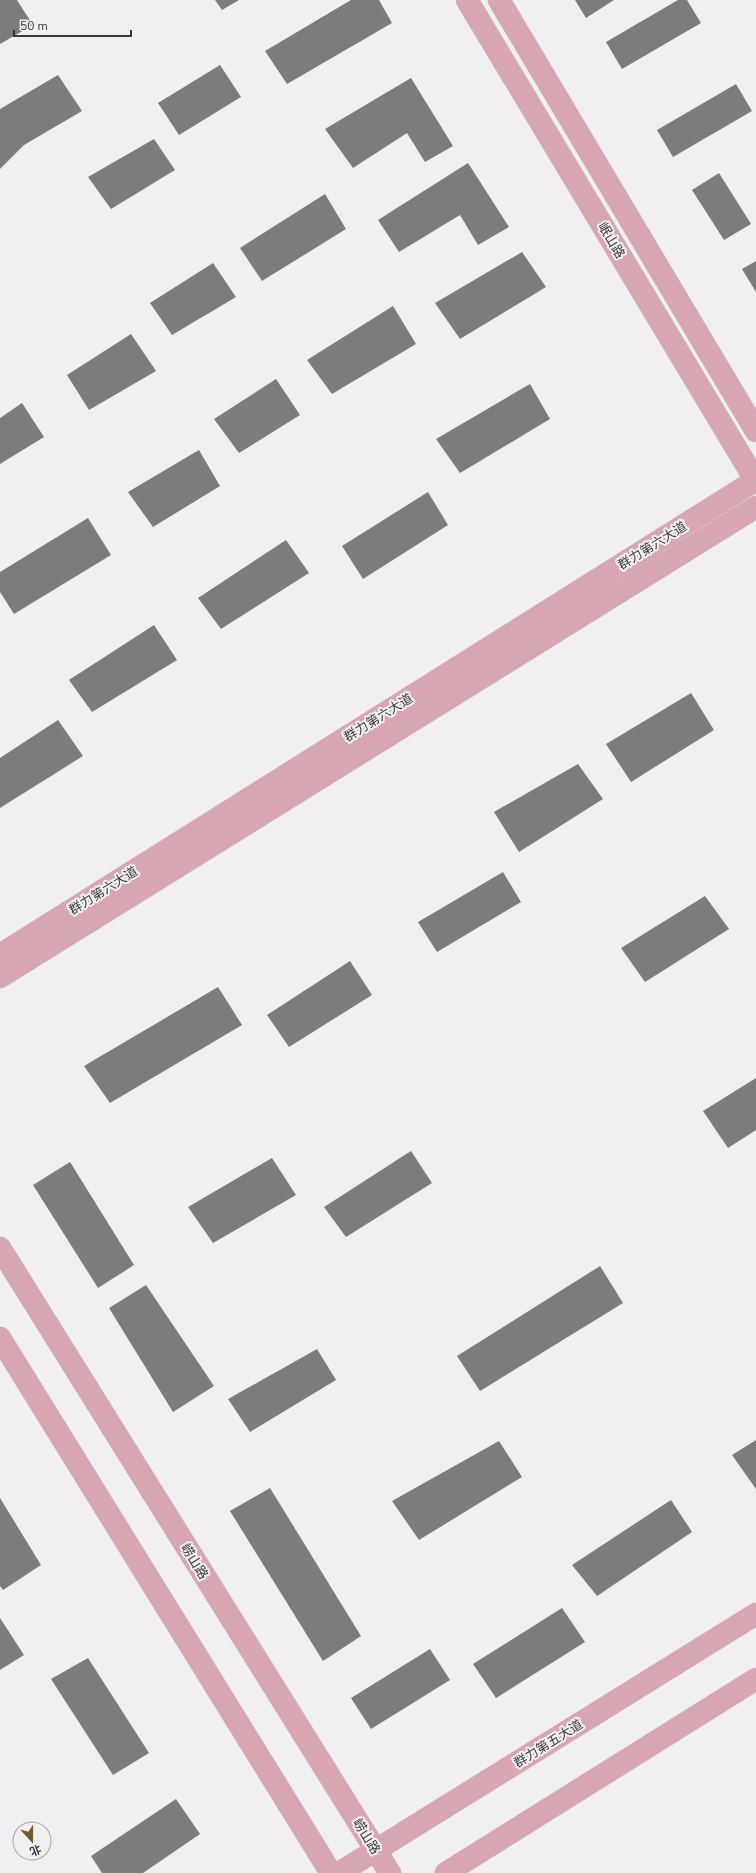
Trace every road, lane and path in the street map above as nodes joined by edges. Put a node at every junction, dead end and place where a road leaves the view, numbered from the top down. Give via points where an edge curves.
1 (467, 0) edge
2 (499, 0) edge
3 (756, 431) edge
4 (756, 481) edge
5 (756, 507) edge
6 (0, 955) edge
7 (0, 976) edge
8 (0, 1248) edge
9 (0, 1338) edge
10 (756, 1614) edge
11 (756, 1679) edge
12 (376, 1850) junction
13 (331, 1873) edge
14 (340, 1873) edge
15 (390, 1873) edge
16 (446, 1873) edge

1 - 4 main road, 岷山路
2 - 3 main road, 岷山路
4 - 6 main road, 群力第六大道
5 - 7 main road, 群力第六大道
8 - 12 main road, 崂山路
9 - 13 main road
10 - 12 main road, 群力第五大道
11 - 16 main road
12 - 14 main road, 群力第五大道
12 - 15 main road, 崂山路

